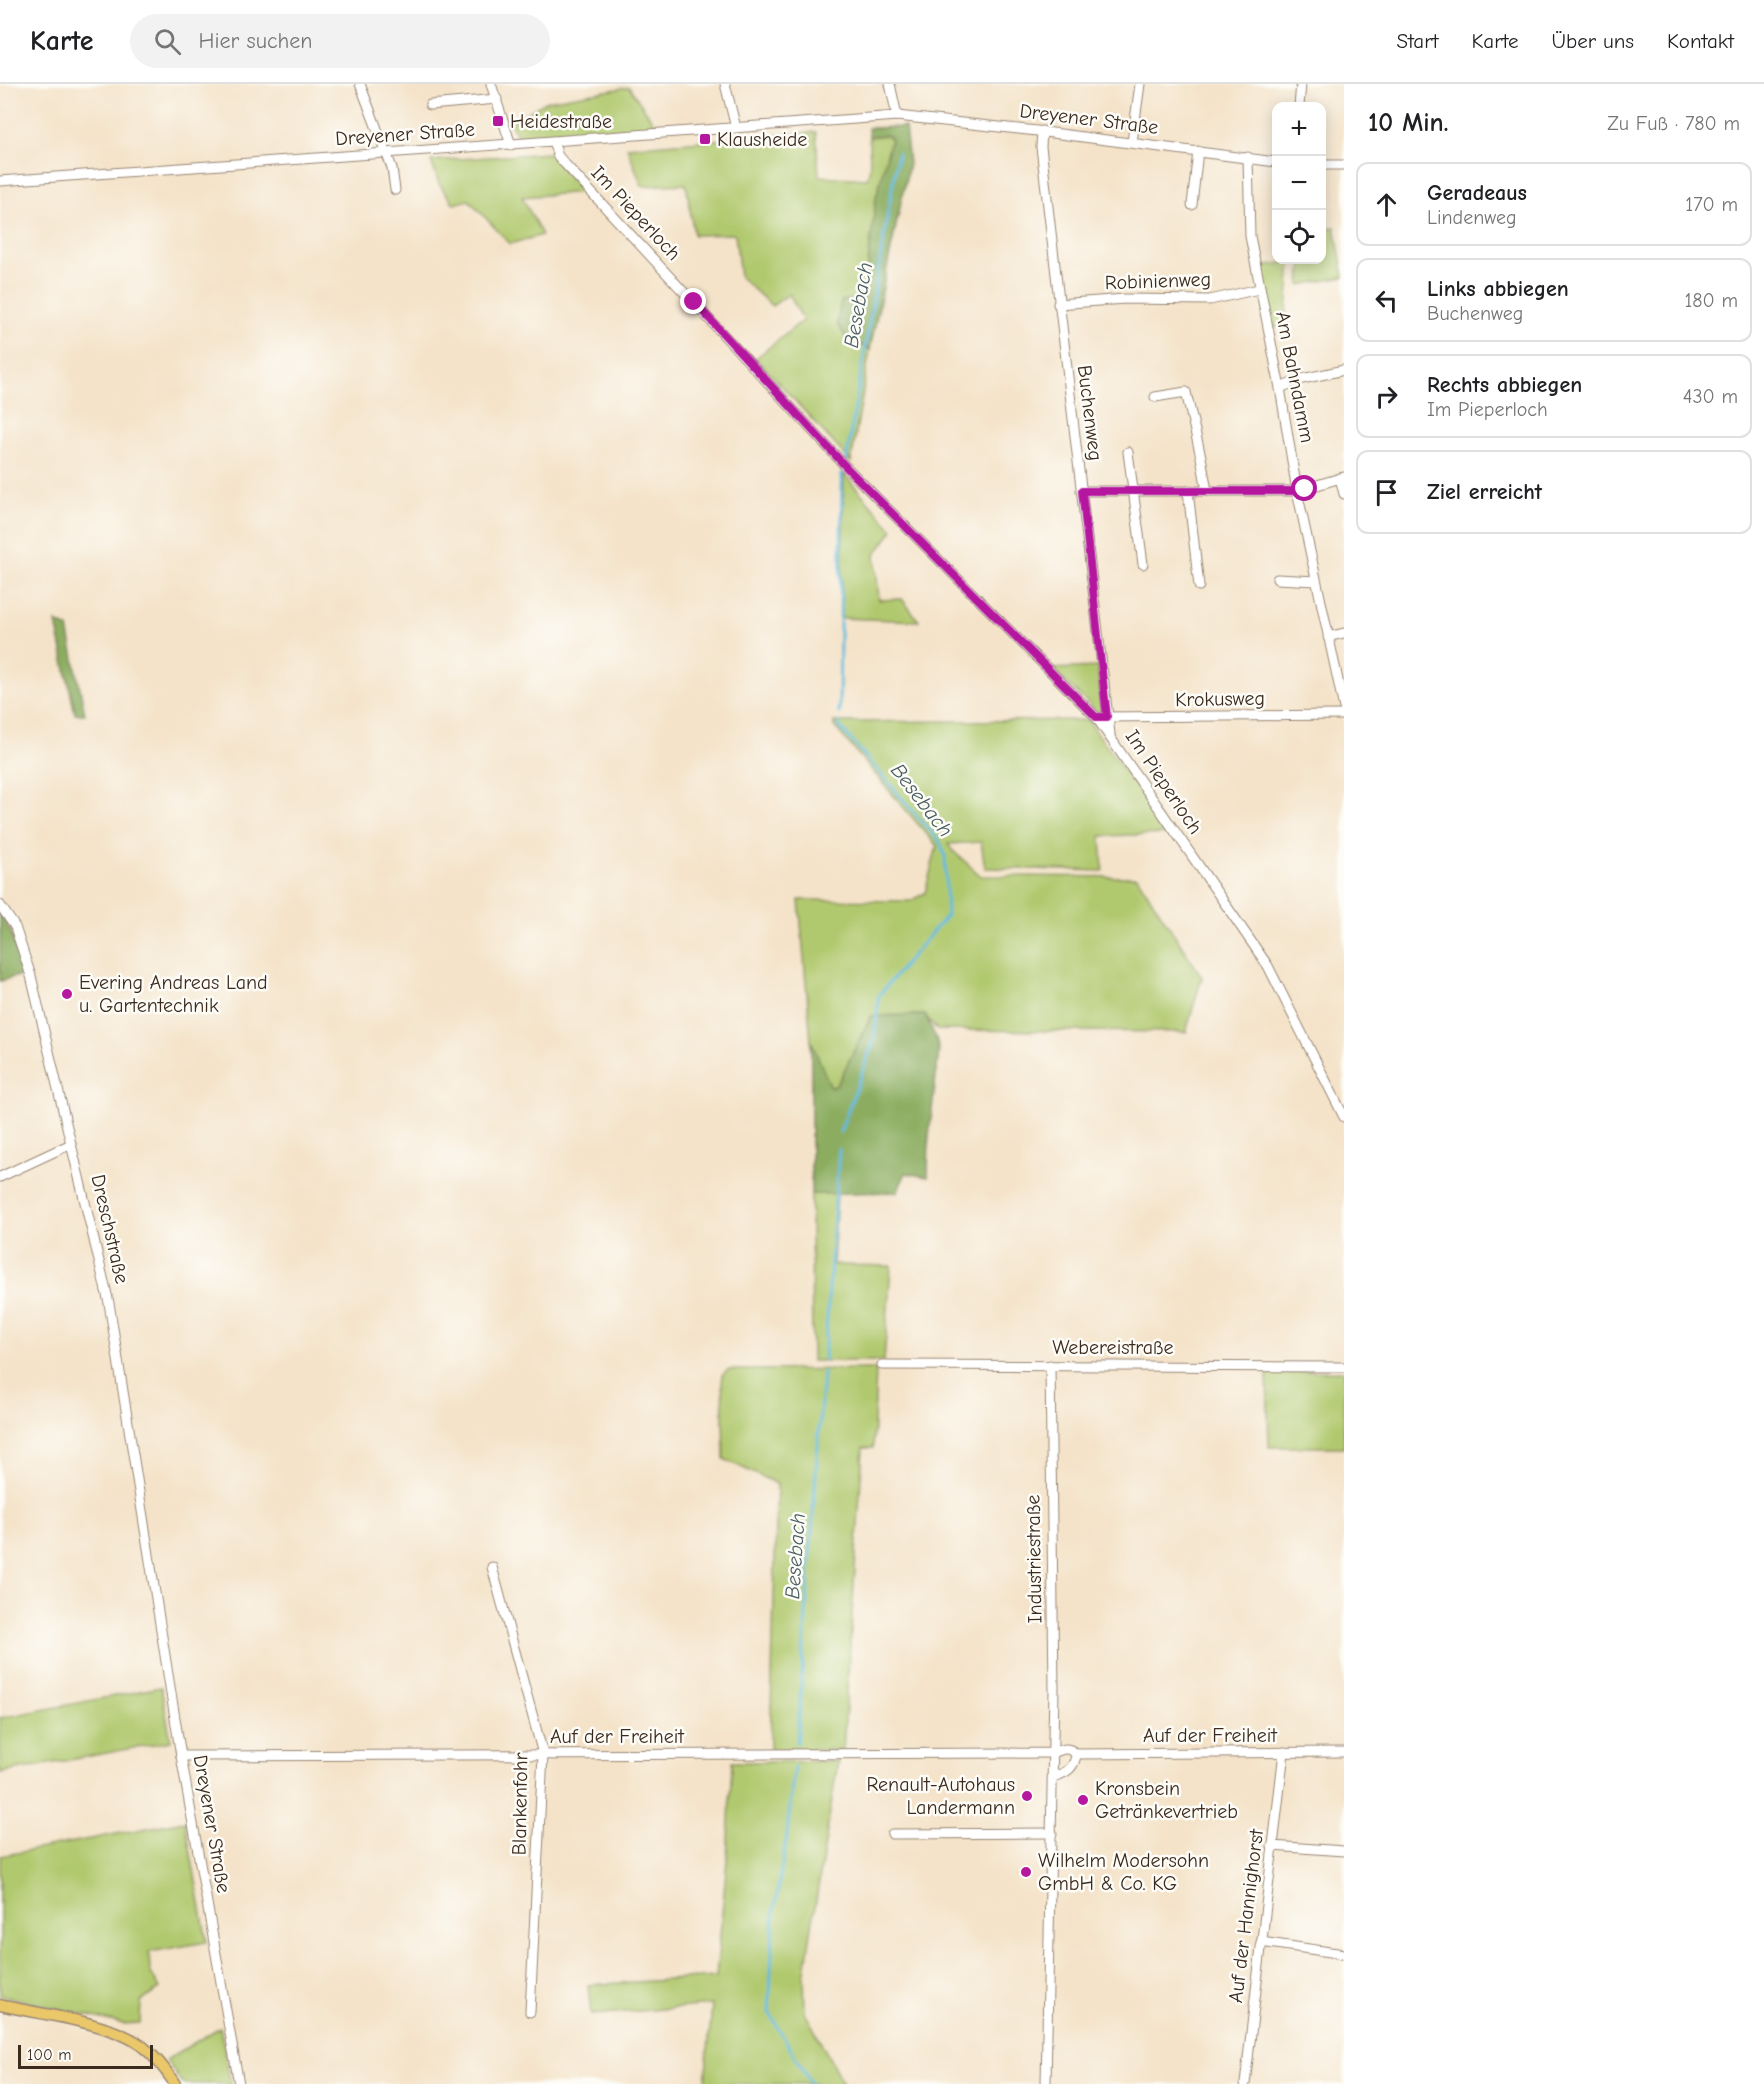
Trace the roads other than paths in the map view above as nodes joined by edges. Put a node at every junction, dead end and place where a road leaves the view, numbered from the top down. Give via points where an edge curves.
1 (360, 84) edge
2 (491, 84) edge
3 (725, 84) edge
4 (890, 84) edge
5 (1140, 84) edge
6 (1301, 84) edge
7 (496, 99) junction
8 (1299, 102) edge
9 (430, 105) dead end
10 (897, 116) junction
11 (736, 128) junction
12 (1042, 131) junction
13 (553, 141) junction
14 (1132, 142) junction
15 (511, 145) junction
16 (1198, 151) junction
17 (386, 154) junction
18 (1248, 158) junction
19 (1272, 161) edge
20 (1326, 165) edge
21 (1344, 165) edge
22 (0, 181) edge
23 (395, 190) dead end
24 (1192, 205) dead end
25 (1259, 288) junction
26 (1058, 304) junction
27 (1344, 370) edge
28 (1280, 388) junction
29 (1155, 398) dead end
30 (1128, 452) dead end
31 (1342, 478) edge
32 (1133, 490) junction
33 (1082, 491) junction
34 (1188, 491) junction
35 (1207, 491) junction
36 (1297, 491) junction
37 (1344, 494) edge
38 (1143, 564) dead end
39 (1277, 579) dead end
40 (1316, 580) junction
41 (1199, 586) dead end
42 (1344, 633) edge
43 (1328, 637) junction
44 (1344, 708) edge
45 (1344, 715) edge
46 (1096, 717) junction
47 (1107, 717) junction
48 (1110, 735) junction
49 (0, 905) edge
50 (1344, 1117) edge
51 (71, 1144) junction
52 (0, 1178) edge
53 (882, 1365) dead end
54 (1050, 1365) junction
55 (1344, 1367) edge
56 (492, 1567) dead end
57 (150, 1570) joint
58 (1284, 1752) junction
59 (1344, 1752) edge
60 (1053, 1753) junction
61 (543, 1754) junction
62 (1076, 1754) junction
63 (181, 1756) junction
64 (1053, 1777) junction
65 (1052, 1833) junction
66 (892, 1834) dead end
67 (1272, 1846) junction
68 (1344, 1851) edge
69 (1261, 1942) junction
70 (1344, 1954) edge
71 (0, 2005) edge
72 (530, 2012) dead end
73 (175, 2084) edge
74 (239, 2084) edge
75 (1047, 2084) edge
76 (1245, 2084) edge

1 - 17 street
2 - 7 street
3 - 11 street
4 - 10 street
5 - 14 street
6 - 8 street
7 - 9 street
7 - 15 street
10 - 11 street, Dreyener Straße
10 - 12 street, Dreyener Straße
11 - 13 street, Dreyener Straße
12 - 14 street, Dreyener Straße
12 - 26 street, Buchenweg
13 - 15 street, Dreyener Straße
13 - 46 street, Im Pieperloch via 565,164 848,469
14 - 16 street, Dreyener Straße
15 - 17 street, Dreyener Straße
16 - 18 street, Dreyener Straße
16 - 24 street
17 - 22 street, Dreyener Straße
17 - 23 street
18 - 19 street, Dreyener Straße
18 - 25 street, Am Bahndamm via 1250,236
20 - 21 street
25 - 26 street, Robinienweg via 1210,300 1125,299
25 - 28 street, Am Bahndamm
26 - 33 street, Buchenweg
27 - 28 street
28 - 36 street, Am Bahndamm
29 - 35 street via 1186,392
30 - 32 street
31 - 36 street
31 - 37 street
32 - 33 street
32 - 34 street
32 - 38 street
33 - 47 street, Buchenweg
34 - 35 street
34 - 41 street
35 - 36 street
36 - 40 street, Am Bahndamm
39 - 40 street
40 - 43 street, Am Bahndamm
42 - 43 street
43 - 44 street, Am Bahndamm
45 - 47 street, Krokusweg
46 - 47 street, Krokusweg
46 - 48 street, Im Pieperloch
47 - 48 street, Buchenweg
48 - 50 street, Im Pieperloch via 1268,966
49 - 51 street, Dreschstraße via 15,927 31,976
51 - 52 street
51 - 57 street, Dreschstraße via 109,1303
53 - 54 street, Webereistraße
54 - 55 street, Webereistraße
54 - 60 street, Industriestraße
56 - 61 street, Blankenfohr
57 - 63 street, Dreyener Straße
58 - 59 street, Auf der Freiheit
58 - 62 street, Auf der Freiheit
58 - 67 street, Auf der Hannighorst
60 - 61 street, Auf der Freiheit
60 - 62 street via 1065,1748
60 - 64 street, Industriestraße
61 - 63 street, Auf der Freiheit
61 - 72 street, Blankenfohr
62 - 64 street via 1072,1767
63 - 74 street, Dreyener Straße
64 - 65 street, Industriestraße
65 - 66 street
65 - 75 street, Industriestraße
67 - 68 street
67 - 69 street, Auf der Hannighorst
69 - 70 street
69 - 76 street, Auf der Hannighorst
71 - 73 main road via 116,2031 142,2046

